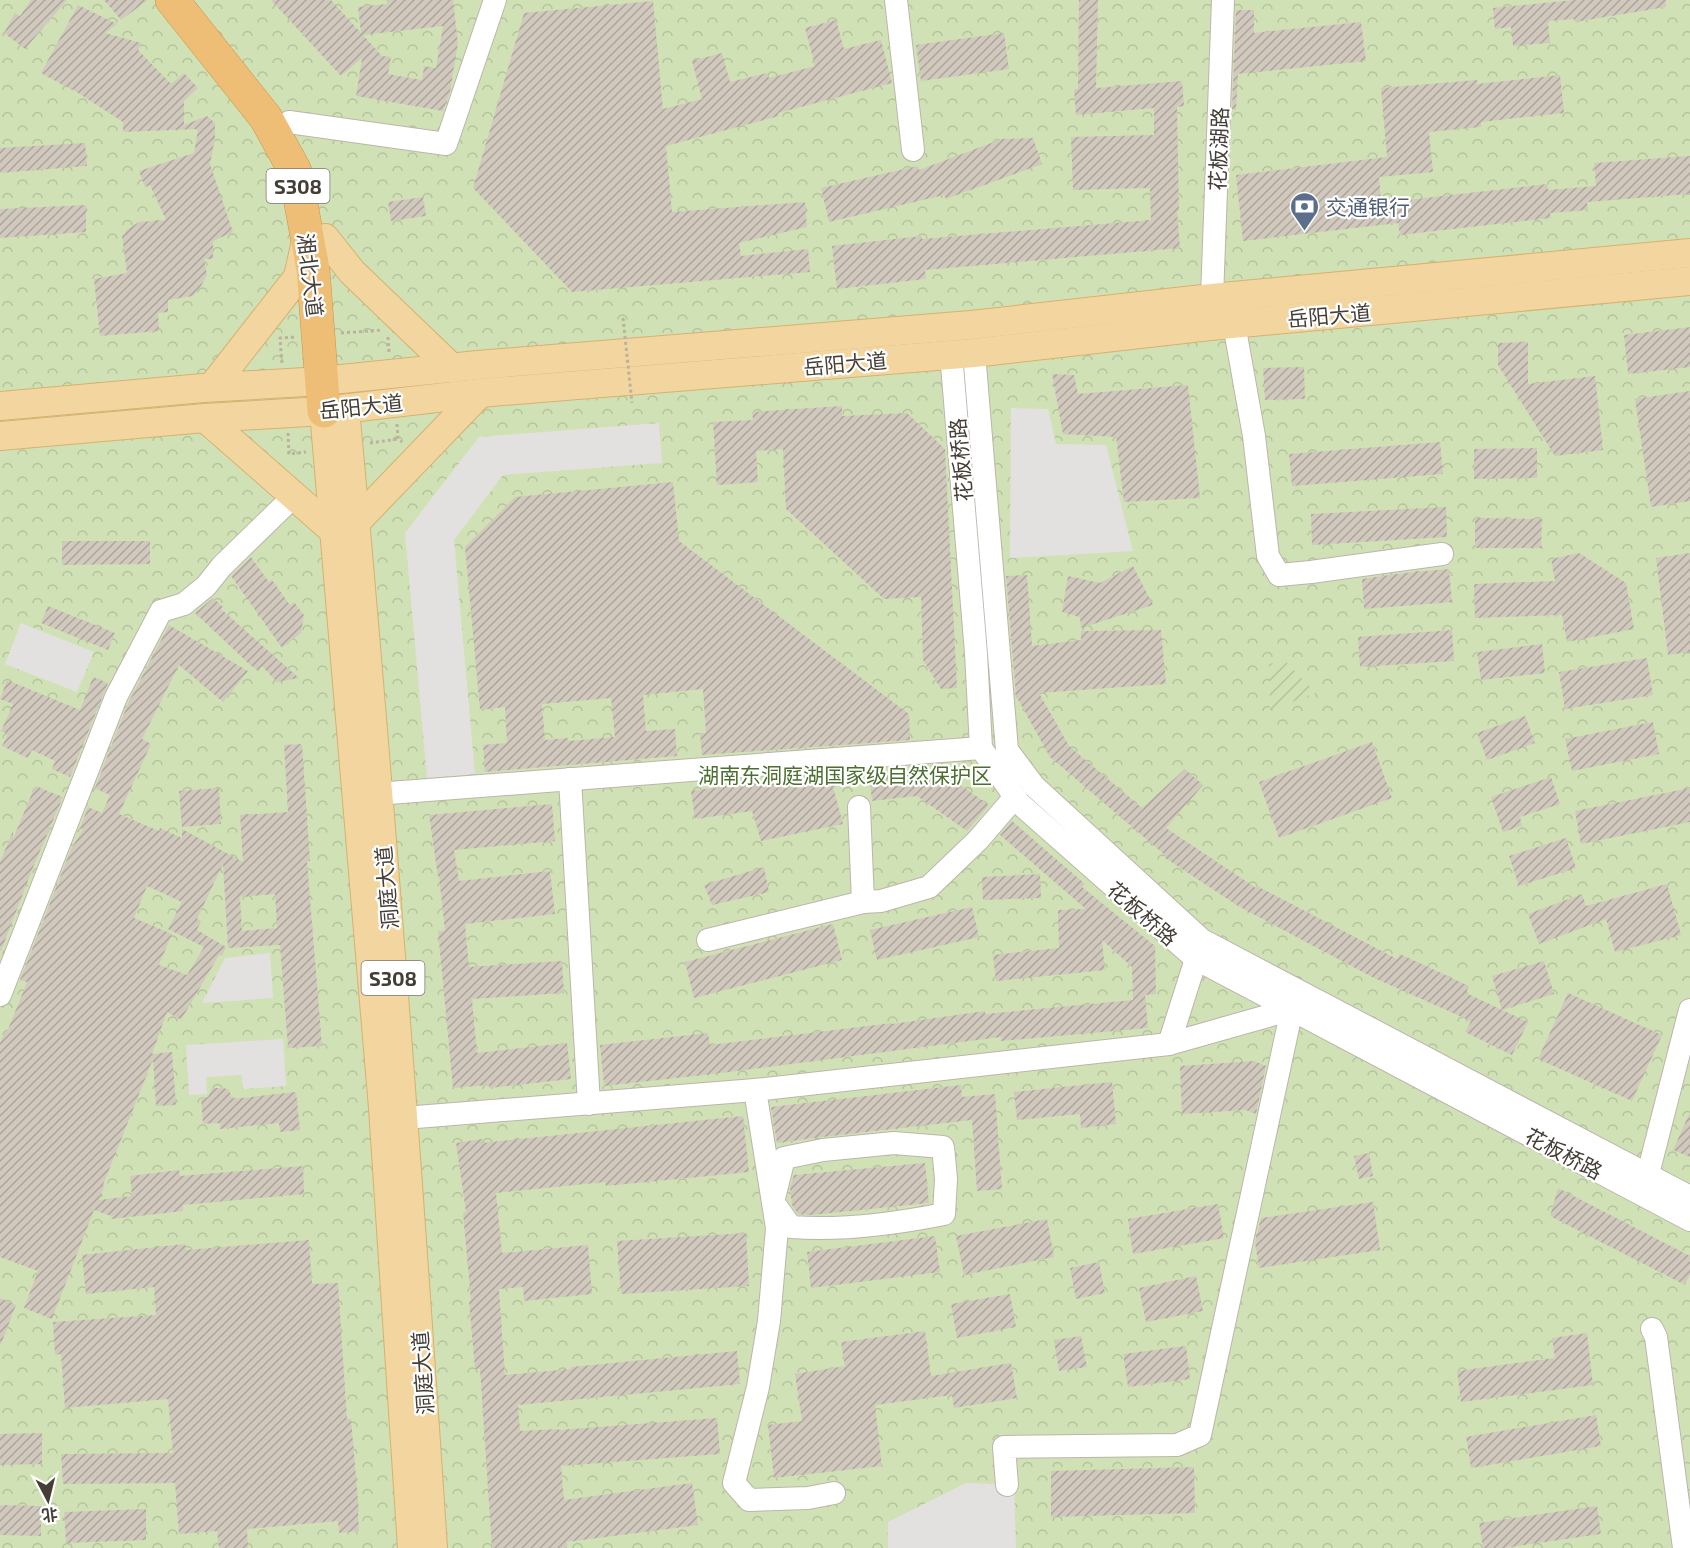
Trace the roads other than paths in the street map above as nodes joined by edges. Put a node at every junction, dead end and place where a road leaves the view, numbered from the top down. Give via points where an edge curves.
1 (172, 0) edge
2 (200, 0) edge
3 (495, 0) edge
4 (896, 0) edge
5 (1223, 0) edge
6 (289, 122) junction
7 (913, 150) dead end
8 (316, 237) junction
9 (1690, 253) edge
10 (1690, 281) edge
11 (1212, 298) junction
12 (1234, 324) junction
13 (962, 353) junction
14 (452, 368) junction
15 (212, 387) junction
16 (480, 393) junction
17 (333, 395) junction
18 (0, 406) edge
19 (205, 418) junction
20 (0, 436) edge
21 (294, 496) junction
22 (345, 527) junction
23 (1442, 554) dead end
24 (981, 748) junction
25 (570, 779) junction
26 (367, 795) junction
27 (1015, 797) junction
28 (859, 807) dead end
29 (863, 902) junction
30 (708, 940) dead end
31 (1196, 959) junction
32 (0, 995) edge
33 (1292, 1009) junction
34 (1690, 1010) edge
35 (1169, 1044) junction
36 (755, 1090) junction
37 (589, 1104) junction
38 (404, 1118) junction
39 (1648, 1174) junction
40 (1690, 1197) edge
41 (773, 1203) junction
42 (1690, 1220) edge
43 (1652, 1329) dead end
44 (1007, 1485) dead end
45 (834, 1493) dead end
46 (412, 1548) edge
47 (433, 1548) edge
48 (1684, 1548) edge

1 - 8 highway, 湘北大道 / S308 via 266,118 295,171
2 - 6 highway, 湘北大道 / S308
3 - 6 street via 446,144
4 - 7 street
5 - 11 street, 花板湖路
6 - 8 highway, 湘北大道 / S308 via 311,165
8 - 14 main road
8 - 15 main road via 298,277
8 - 17 highway, 湘北大道 / S308 via 313,269
9 - 11 main road, 岳阳大道
10 - 12 main road, 岳阳大道
11 - 14 main road, 岳阳大道 via 971,325
12 - 13 main road, 岳阳大道
12 - 23 street via 1254,436 1268,555 1279,574
13 - 16 main road, 岳阳大道
13 - 24 street, 花板桥路
13 - 39 street, 花板桥路 via 1007,750 1034,786 1202,940
14 - 17 main road, 岳阳大道
15 - 17 main road, 岳阳大道
15 - 18 main road, 岳阳大道
16 - 17 main road, 岳阳大道
16 - 22 main road
17 - 19 main road, 岳阳大道
17 - 22 main road, 洞庭大道 / S308
19 - 20 main road, 岳阳大道
19 - 21 main road
21 - 22 main road
21 - 32 street via 206,586 184,604 161,611 116,697
22 - 26 main road, 洞庭大道 / S308
24 - 25 street
24 - 27 street, 花板桥路
25 - 26 street
25 - 37 street
26 - 38 main road, 洞庭大道 / S308
26 - 46 main road, 洞庭大道 / S308
27 - 29 street via 929,887 881,902
27 - 31 street, 花板桥路
28 - 29 street
29 - 30 street
31 - 33 street, 花板桥路
31 - 35 street
33 - 35 street
33 - 42 street, 花板桥路
33 - 44 street via 1200,1435 1176,1445 1004,1448
34 - 39 street
35 - 36 street
36 - 37 street
36 - 41 street
37 - 38 street
38 - 47 main road, 洞庭大道 / S308
39 - 40 street, 花板桥路
41 - 41 street via 790,1227 818,1229 903,1222 944,1214 944,1147 894,1143 784,1158
41 - 45 street via 777,1228 769,1321 758,1387 734,1483 749,1500
43 - 48 street

